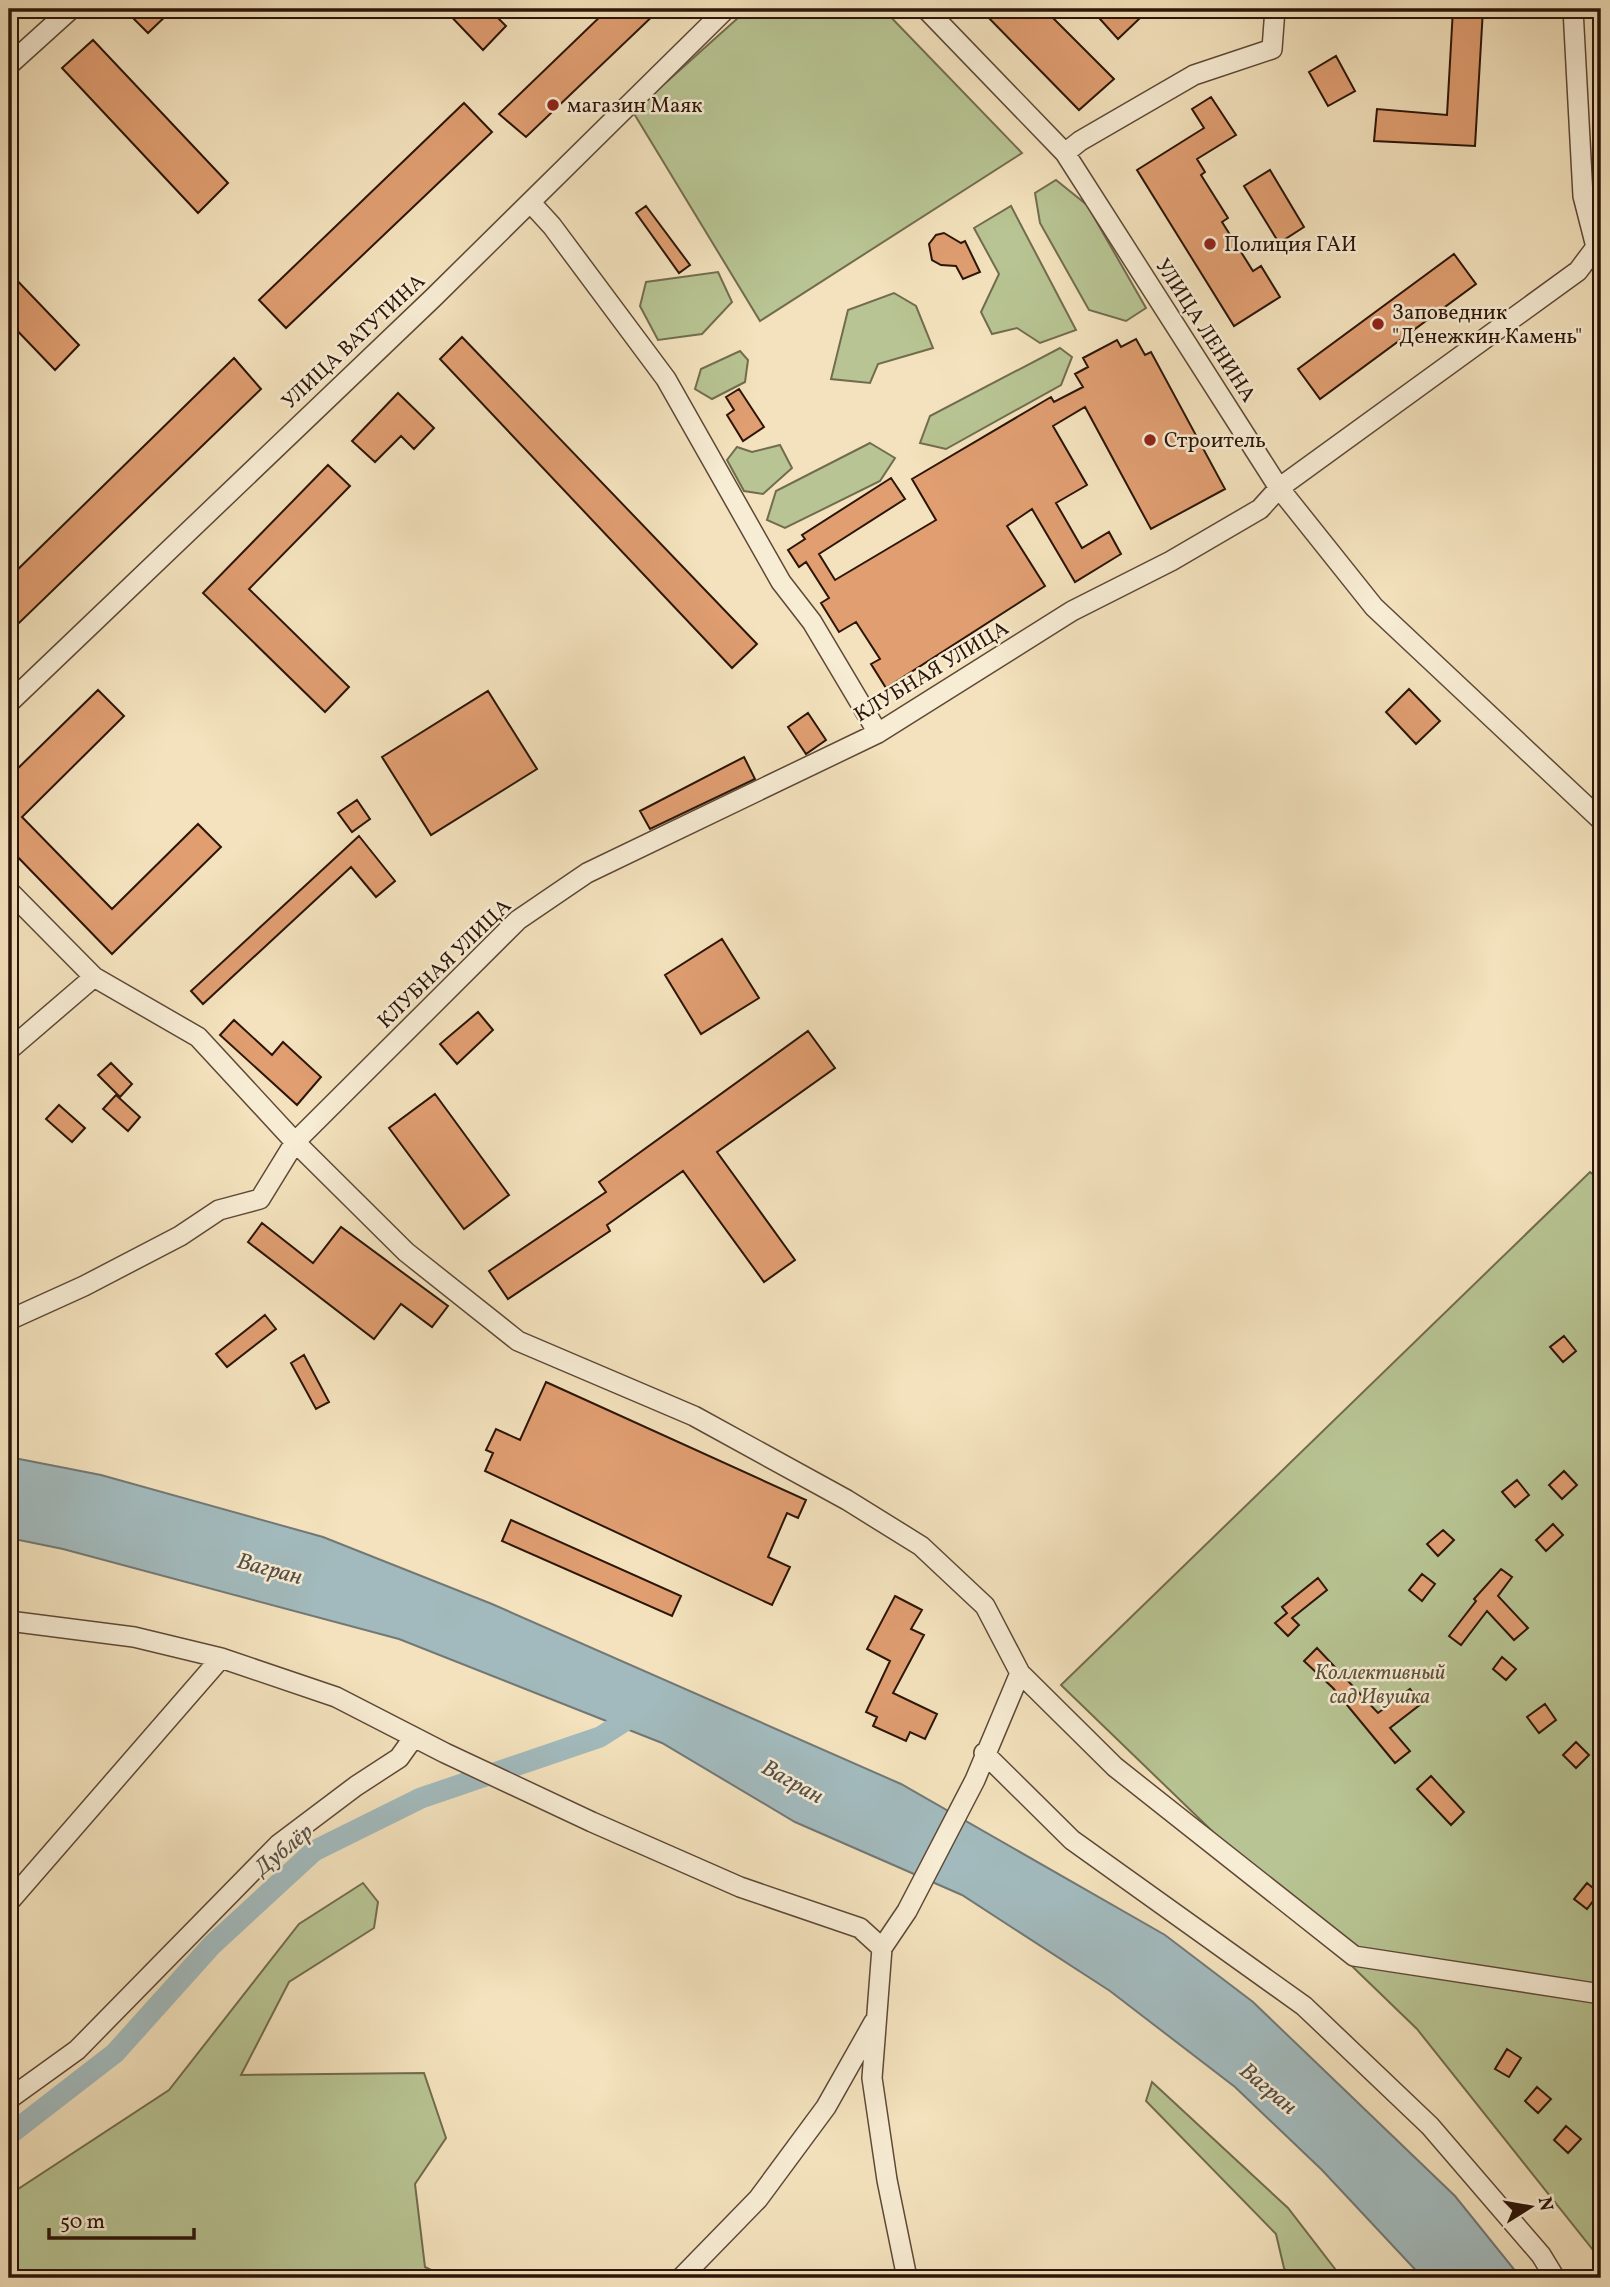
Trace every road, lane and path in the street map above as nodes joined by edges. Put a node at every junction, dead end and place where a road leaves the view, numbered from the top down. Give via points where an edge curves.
1 (71, 9) edge
2 (726, 9) edge
3 (926, 9) edge
4 (1275, 9) edge
5 (1573, 9) edge
6 (9, 65) edge
7 (1065, 153) junction
8 (531, 202) junction
9 (1599, 247) edge
10 (1279, 488) junction
11 (9, 703) edge
12 (878, 733) junction
13 (1601, 820) edge
14 (9, 891) edge
15 (94, 977) junction
16 (9, 1050) edge
17 (295, 1142) junction
18 (9, 1320) edge
19 (9, 1620) edge
20 (221, 1658) junction
21 (1020, 1673) junction
22 (414, 1737) junction
23 (984, 1753) junction
24 (9, 1902) edge
25 (882, 1948) junction
26 (1601, 1994) edge
27 (876, 2018) junction
28 (9, 2099) edge
29 (681, 2278) edge
30 (907, 2278) edge
31 (1555, 2278) edge

1 - 6 street
2 - 8 street, УЛИЦА ВАТУТИНА
3 - 7 street, УЛИЦА ЛЕНИНА
4 - 7 street via 1272,49 1194,75
5 - 9 street via 1583,196
7 - 10 street, УЛИЦА ЛЕНИНА
8 - 11 street, УЛИЦА ВАТУТИНА
8 - 12 street via 666,380 781,582 812,622
9 - 10 street, КЛУБНАЯ УЛИЦА via 1578,271
10 - 12 street, КЛУБНАЯ УЛИЦА via 1260,509 1072,611
10 - 13 street, УЛИЦА ЛЕНИНА via 1374,607
12 - 17 street, КЛУБНАЯ УЛИЦА via 587,873 518,920
14 - 15 street
15 - 16 street
15 - 17 street via 198,1037
17 - 18 street, КЛУБНАЯ УЛИЦА via 260,1199 219,1210 108,1274
17 - 21 street via 406,1252 518,1341 694,1416 848,1500 921,1546 985,1606
19 - 20 street via 134,1637
20 - 22 street via 336,1697
20 - 24 street
21 - 23 street
21 - 26 street via 1115,1767 1354,1956
22 - 25 street via 740,1887 860,1928
22 - 28 street via 399,1758 279,1844 77,2050
23 - 25 street via 975,1780 907,1911
23 - 31 street via 1072,1840 1304,2006 1430,2126 1541,2255
25 - 27 street
27 - 29 street via 826,2107 758,2199
27 - 30 street via 872,2078

